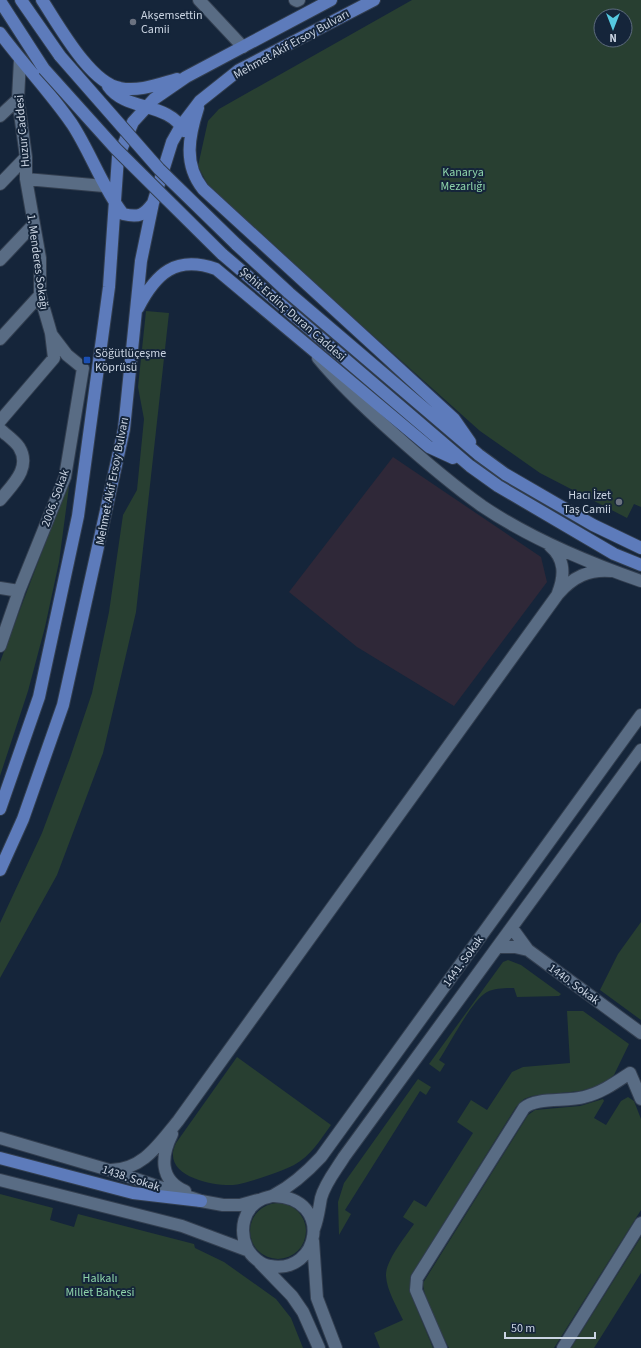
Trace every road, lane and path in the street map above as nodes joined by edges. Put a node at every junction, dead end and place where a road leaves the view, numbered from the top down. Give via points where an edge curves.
1 (21, 0) edge
2 (42, 0) edge
3 (199, 0) edge
4 (296, 0) edge
5 (299, 0) edge
6 (331, 0) edge
7 (374, 0) edge
8 (0, 1) edge
9 (0, 33) edge
10 (243, 47) junction
11 (20, 60) junction
12 (186, 77) junction
13 (106, 83) junction
14 (18, 99) junction
15 (200, 101) junction
16 (145, 107) junction
17 (0, 116) edge
18 (181, 126) junction
19 (188, 141) junction
20 (26, 157) junction
21 (26, 179) junction
22 (0, 184) edge
23 (104, 186) junction
24 (153, 203) junction
25 (115, 204) junction
26 (33, 225) junction
27 (0, 260) edge
28 (40, 295) junction
29 (134, 314) junction
30 (51, 333) junction
31 (0, 339) edge
32 (306, 344) junction
33 (0, 421) edge
34 (0, 429) edge
35 (479, 455) junction
36 (470, 466) junction
37 (0, 500) edge
38 (546, 542) junction
39 (641, 548) edge
40 (641, 565) edge
41 (611, 571) junction
42 (641, 581) edge
43 (0, 588) edge
44 (18, 591) junction
45 (558, 594) junction
46 (0, 646) edge
47 (641, 715) edge
48 (641, 750) edge
49 (0, 809) edge
50 (0, 870) edge
51 (490, 924) junction
52 (510, 932) junction
53 (498, 947) junction
54 (528, 950) junction
55 (641, 1033) edge
56 (641, 1099) edge
57 (178, 1121) junction
58 (0, 1138) edge
59 (0, 1158) edge
60 (109, 1170) junction
61 (0, 1180) edge
62 (268, 1197) junction
63 (200, 1201) junction
64 (641, 1223) edge
65 (313, 1235) junction
66 (249, 1251) junction
67 (260, 1263) junction
68 (319, 1348) edge
69 (336, 1348) edge
70 (441, 1348) edge
71 (563, 1348) edge

1 - 35 main road, Şehit Erdinç Duran Caddesi, bridge via 60,56 159,169 290,293
2 - 13 main road via 92,71
3 - 10 street
4 - 5 street
6 - 10 main road, Mehmet Akif Ersoy Bulvarı
7 - 15 main road, Mehmet Akif Ersoy Bulvarı via 239,70
8 - 36 main road, Şehit Erdinç Duran Caddesi, bridge via 44,69 116,149 222,254
9 - 11 main road
10 - 12 main road, Mehmet Akif Ersoy Bulvarı
11 - 14 street, Huzur Caddesi
11 - 23 main road via 72,124
12 - 13 main road via 136,88 120,88
12 - 16 main road, Mehmet Akif Ersoy Bulvarı
13 - 16 main road via 113,93 122,99
14 - 17 street
14 - 20 street, Huzur Caddesi
15 - 18 main road, Mehmet Akif Ersoy Bulvarı
15 - 19 main road
16 - 18 main road via 158,110
16 - 25 main road, Mehmet Akif Ersoy Bulvarı via 133,122 118,157
18 - 19 main road
18 - 24 main road, Mehmet Akif Ersoy Bulvarı via 172,142
19 - 35 main road via 194,173 203,189 454,419
20 - 21 street, Huzur Caddesi
20 - 22 street
21 - 23 street
21 - 26 street, 1. Menderes Sokağı
23 - 25 main road
24 - 25 main road via 145,212 133,217 123,214
24 - 29 main road, Mehmet Akif Ersoy Bulvarı via 141,261
25 - 49 main road, Mehmet Akif Ersoy Bulvarı via 109,287 78,516 40,697
26 - 27 street
26 - 28 street, 1. Menderes Sokağı via 40,258
28 - 30 street, 1. Menderes Sokağı
28 - 31 street
29 - 32 main road via 147,290 167,270 178,265 203,264 216,269
29 - 50 main road, Mehmet Akif Ersoy Bulvarı via 124,429 63,705 23,819
30 - 33 street, 1. Menderes Sokağı via 54,358
30 - 44 street, 2006. Sokak via 67,355 83,368 65,477
32 - 36 main road via 429,447
32 - 38 street via 347,392 438,473 484,507
34 - 37 street via 18,447 22,461 20,477
35 - 39 main road, Şehit Erdinç Duran Caddesi via 506,474 593,525
36 - 40 main road, Şehit Erdinç Duran Caddesi via 498,486 614,554
38 - 41 street
38 - 45 street via 557,552 563,566
41 - 42 street
41 - 45 street via 597,570 582,574 569,582
43 - 44 street
44 - 46 street, 2006. Sokak
45 - 57 street
47 - 51 street, 1441. Sokak
48 - 52 street, 1441. Sokak
51 - 52 street, 1440. Sokak
51 - 62 street, 1441. Sokak via 321,1157 303,1174
52 - 53 street, 1441. Sokak
52 - 54 street, 1440. Sokak
53 - 54 street
53 - 65 street, 1441. Sokak via 332,1174 322,1198
54 - 55 street, 1440. Sokak
56 - 70 street via 630,1073 597,1093 583,1098 533,1103 524,1108 417,1278 416,1290
57 - 60 street via 143,1160 127,1168
57 - 63 street via 166,1147 166,1176 174,1186
58 - 60 street, 1438. Sokak
59 - 63 main road via 133,1193
60 - 63 street, 1438. Sokak
61 - 66 street via 182,1226
62 - 63 street, 1438. Sokak via 240,1205
62 - 65 street via 286,1196 297,1200 312,1218
62 - 66 street via 252,1206 246,1216 244,1240
64 - 71 street
65 - 67 street via 308,1251 300,1259 290,1264 270,1266
65 - 69 street via 317,1298
66 - 67 street
67 - 68 street via 292,1296 303,1312

